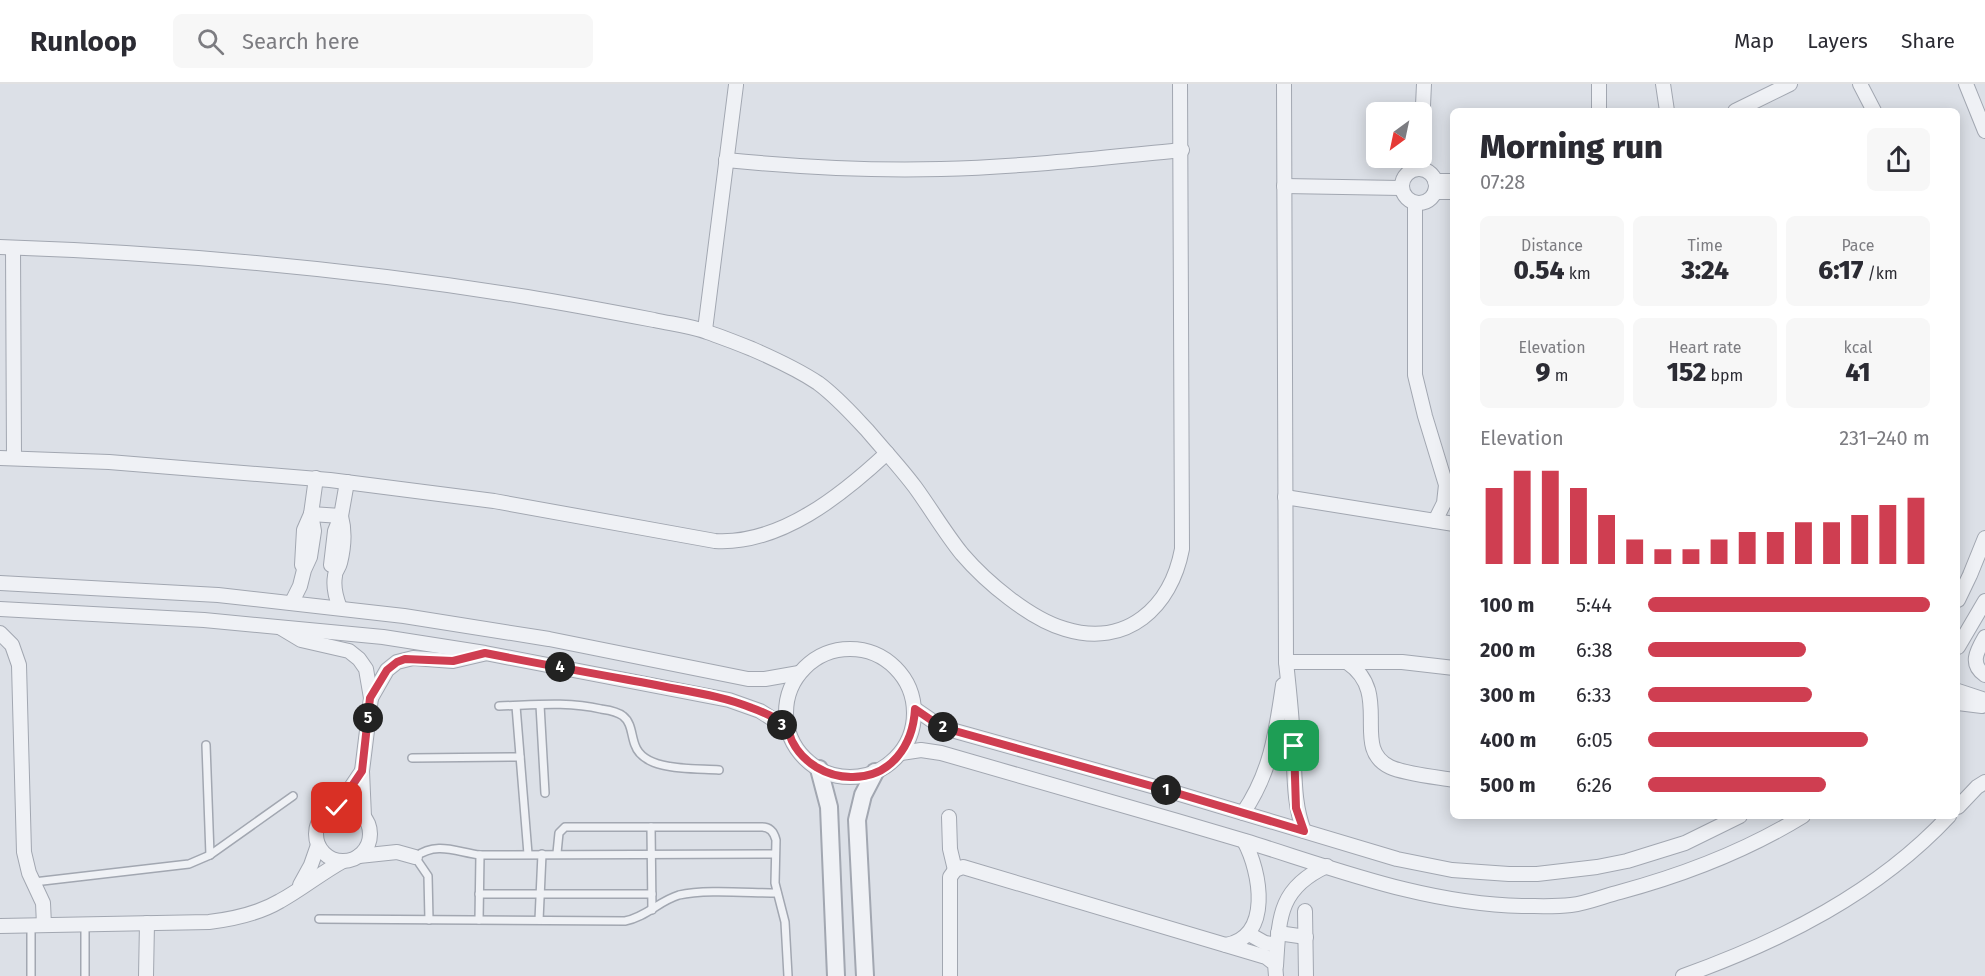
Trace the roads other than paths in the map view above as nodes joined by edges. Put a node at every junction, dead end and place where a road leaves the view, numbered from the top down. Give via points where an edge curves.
1 (1180, 84) edge
2 (1284, 84) edge
3 (1424, 84) edge
4 (1599, 84) edge
5 (1663, 84) edge
6 (1790, 84) edge
7 (1860, 84) edge
8 (1966, 84) edge
9 (736, 85) edge
10 (1423, 102) edge
11 (1599, 108) edge
12 (1667, 108) edge
13 (1742, 108) edge
14 (1872, 108) edge
15 (1985, 131) edge
16 (1182, 150) junction
17 (726, 160) junction
18 (1416, 168) edge
19 (1424, 168) edge
20 (1450, 182) edge
21 (1284, 186) junction
22 (1435, 186) junction
23 (1401, 188) junction
24 (1450, 191) edge
25 (1415, 203) junction
26 (7, 247) edge
27 (705, 330) junction
28 (888, 453) junction
29 (7, 458) edge
30 (315, 478) junction
31 (346, 482) junction
32 (1285, 496) junction
33 (312, 514) junction
34 (341, 516) junction
35 (1435, 521) junction
36 (1450, 523) edge
37 (1985, 538) edge
38 (0, 583) edge
39 (1960, 596) edge
40 (292, 602) junction
41 (1984, 604) edge
42 (340, 608) junction
43 (0, 609) edge
44 (280, 626) junction
45 (0, 633) edge
46 (1984, 642) edge
47 (1960, 644) edge
48 (485, 653) junction
49 (1286, 662) junction
50 (1348, 663) junction
51 (1450, 668) edge
52 (799, 673) junction
53 (1985, 675) edge
54 (1960, 692) edge
55 (370, 698) junction
56 (1985, 700) edge
57 (1960, 703) edge
58 (540, 705) junction
59 (499, 706) dead end
60 (516, 706) junction
61 (1985, 706) edge
62 (915, 709) junction
63 (788, 729) junction
64 (206, 745) dead end
65 (901, 753) junction
66 (412, 758) dead end
67 (520, 758) junction
68 (819, 769) junction
69 (719, 770) dead end
70 (362, 771) junction
71 (875, 772) junction
72 (1450, 779) edge
73 (1985, 782) edge
74 (544, 793) dead end
75 (293, 796) dead end
76 (1960, 805) edge
77 (337, 808) junction
78 (1243, 813) junction
79 (949, 817) dead end
80 (1734, 819) edge
81 (1798, 819) edge
82 (1946, 819) edge
83 (366, 822) junction
84 (651, 827) junction
85 (1304, 831) junction
86 (1244, 841) junction
87 (318, 845) junction
88 (398, 852) junction
89 (528, 854) junction
90 (542, 854) junction
91 (557, 854) junction
92 (651, 854) junction
93 (775, 854) junction
94 (210, 855) junction
95 (480, 855) junction
96 (359, 856) junction
97 (415, 856) junction
98 (343, 861) junction
99 (1327, 866) junction
100 (955, 870) junction
101 (34, 882) junction
102 (295, 892) junction
103 (777, 893) junction
104 (479, 894) junction
105 (540, 894) junction
106 (652, 894) junction
107 (652, 910) junction
108 (1305, 911) dead end
109 (319, 919) dead end
110 (429, 920) junction
111 (479, 920) junction
112 (539, 920) junction
113 (85, 924) junction
114 (147, 924) junction
115 (37, 925) junction
116 (0, 926) edge
117 (1249, 934) junction
118 (1306, 937) junction
119 (1278, 939) junction
120 (1226, 945) junction
121 (1276, 971) edge
122 (32, 976) edge
123 (85, 976) edge
124 (146, 976) edge
125 (788, 976) edge
126 (836, 976) edge
127 (865, 976) edge
128 (950, 976) edge
129 (1306, 976) edge
130 (1683, 976) edge

1 - 16 street
2 - 21 street
3 - 10 street
4 - 11 street
5 - 12 street
6 - 13 street
7 - 14 street
8 - 15 street
9 - 17 street
16 - 17 street via 942,169 838,168
16 - 28 street via 1182,549 1173,582 1154,610 1122,628 1087,633 1068,630 1036,616 962,554
17 - 27 street
18 - 23 street via 1404,176
19 - 22 street
20 - 22 street
21 - 23 street
21 - 32 street
22 - 24 street
22 - 25 street via 1427,201
23 - 25 street via 1406,198
25 - 35 street via 1415,375 1446,485 1444,503
26 - 27 street via 348,272 561,303
26 - 29 street
27 - 28 street via 777,360 818,383
28 - 31 street via 844,490 796,520 757,538 729,542 494,501
29 - 30 street
30 - 31 street
30 - 33 street
31 - 34 street
32 - 35 street
32 - 49 street
33 - 34 street
33 - 40 street via 310,557
34 - 42 street via 344,532 335,572
35 - 36 street
37 - 39 street
38 - 40 street
40 - 42 street
41 - 47 street
42 - 52 street via 538,637 748,679
43 - 44 street
44 - 48 street
44 - 55 street via 301,640 354,654 366,669
45 - 101 street via 12,645 19,665 24,852
46 - 53 street via 1975,662
48 - 55 street via 453,661 413,658 397,662 383,675
48 - 63 street via 729,700 760,711
49 - 50 street
49 - 78 street via 1268,766
49 - 85 street via 1296,808
50 - 51 street via 1402,662
50 - 72 street via 1360,672 1367,685 1371,744 1377,757 1394,769
52 - 62 street via 834,651 869,652 898,670 907,682
52 - 63 street via 786,705
54 - 56 street
55 - 70 street
57 - 61 street
58 - 60 lane
58 - 69 lane via 577,704 618,713 627,720 639,754 649,761
58 - 74 lane
59 - 60 lane
60 - 67 lane
62 - 65 street via 912,732
62 - 78 street via 955,731
63 - 68 street via 799,752
64 - 94 lane
65 - 71 street
65 - 86 street via 941,753
66 - 67 lane
67 - 89 lane
68 - 71 street via 853,778
68 - 126 street via 829,807
70 - 77 street
70 - 83 street
71 - 127 street via 863,795 857,820
73 - 76 street
75 - 94 lane
77 - 83 street via 349,808
77 - 87 street via 320,819 316,831
78 - 85 street
79 - 100 street
80 - 85 street via 1647,856 1537,874 1480,873 1424,865
81 - 99 street via 1691,870 1572,905 1513,906 1454,900 1400,889
82 - 130 street via 1894,866 1841,903 1761,945
83 - 88 street
83 - 96 street via 370,834
84 - 91 lane via 565,827 559,833
84 - 92 lane
84 - 93 lane via 765,827 775,837
86 - 99 street
86 - 117 street via 1257,875 1256,919
87 - 98 street via 331,858
87 - 102 street
88 - 96 street
88 - 97 street
89 - 90 lane
89 - 95 lane
90 - 91 lane
90 - 105 lane
91 - 92 lane
92 - 93 lane
92 - 106 lane
93 - 103 lane
94 - 101 lane via 178,867
95 - 97 lane via 439,847
95 - 104 lane
96 - 98 street
97 - 110 lane via 428,876
98 - 102 street
99 - 119 street via 1305,878 1288,896
100 - 120 street via 963,867
100 - 128 street via 949,881
101 - 115 street via 43,903
102 - 114 street via 263,910 228,920
103 - 107 lane via 689,894 669,899
103 - 125 lane via 785,922
104 - 105 lane
104 - 111 lane
105 - 106 lane
105 - 112 lane
106 - 107 lane
107 - 112 lane via 625,921
108 - 118 street
109 - 110 lane
110 - 111 lane
111 - 112 lane
113 - 114 street
113 - 115 street
113 - 123 lane
114 - 124 street
115 - 116 street
115 - 122 lane
117 - 119 street via 1265,943
117 - 120 street
118 - 119 street
118 - 129 street
119 - 121 street
120 - 121 street via 1269,958

